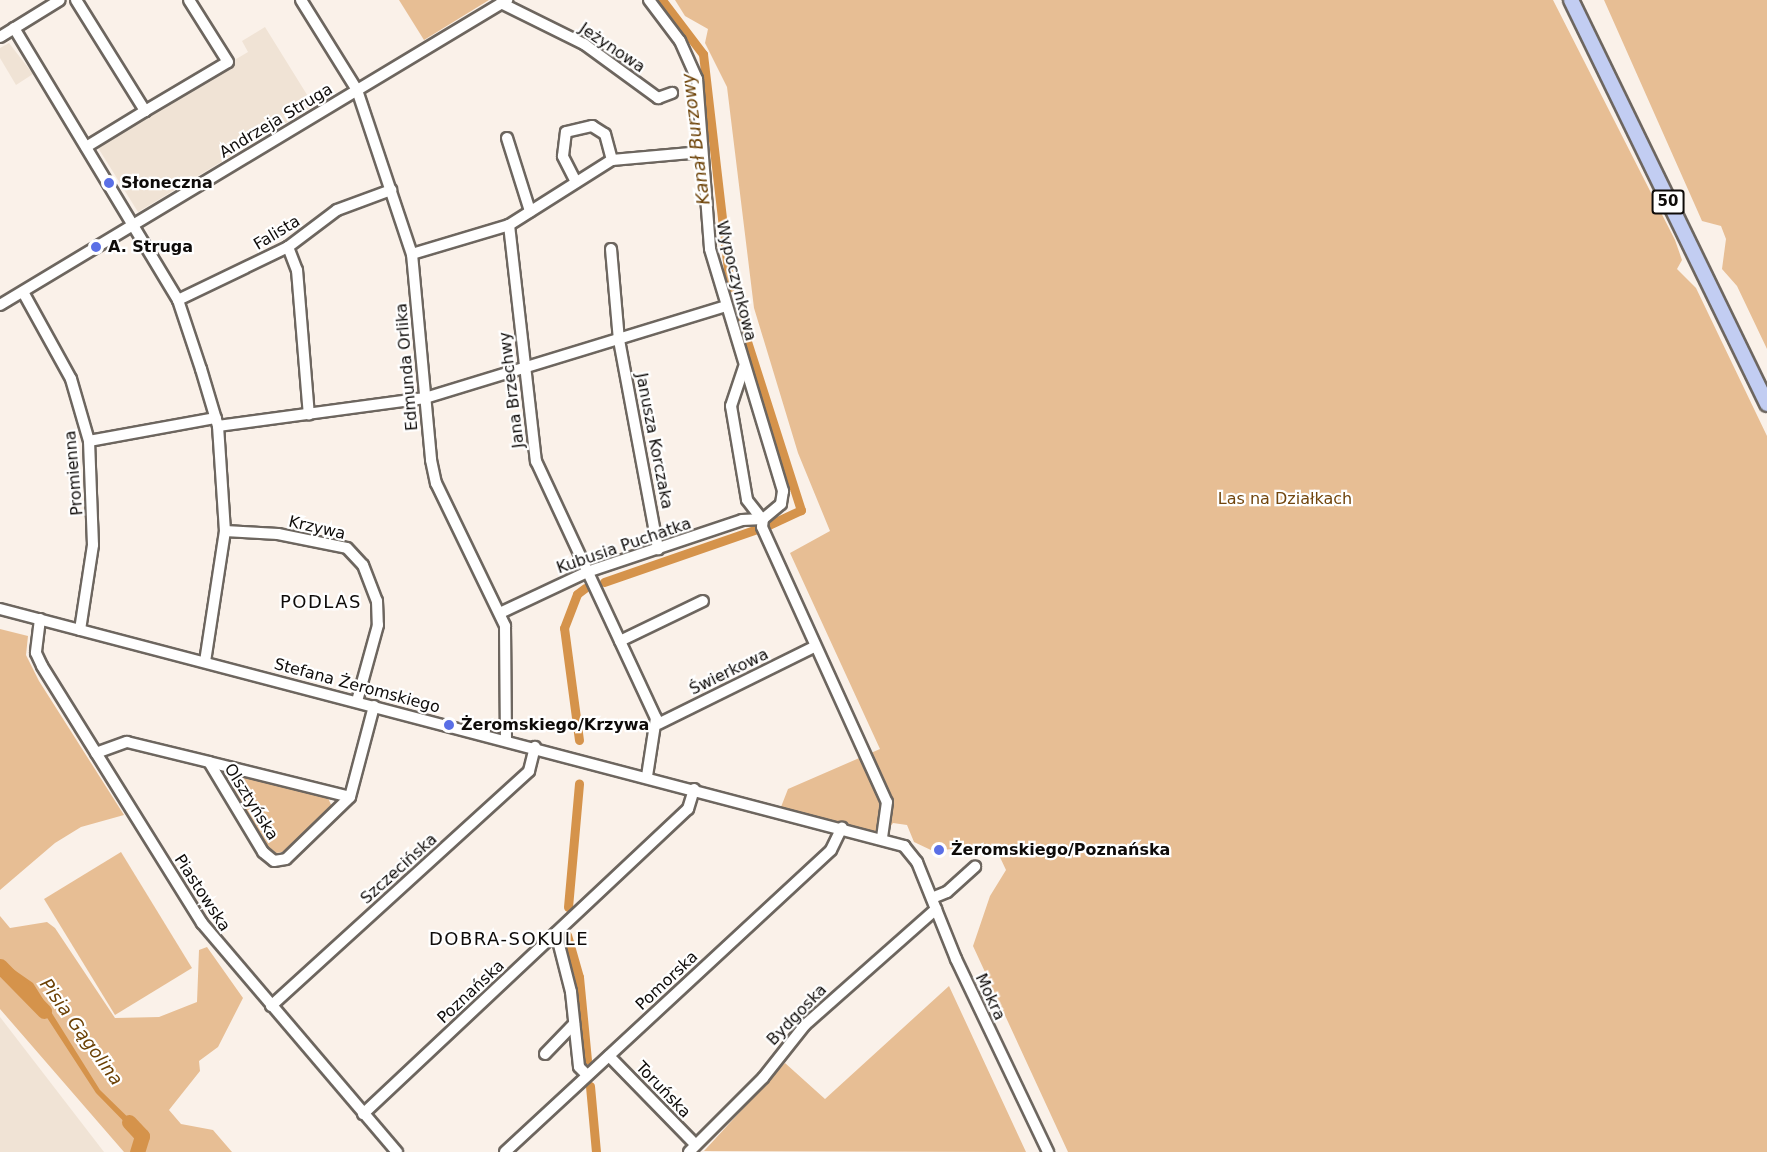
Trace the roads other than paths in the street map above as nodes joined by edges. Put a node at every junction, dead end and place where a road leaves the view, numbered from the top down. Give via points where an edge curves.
1 (60, 0) edge
2 (76, 0) edge
3 (189, 0) edge
4 (301, 0) edge
5 (649, 0) edge
6 (1571, 0) edge
7 (504, 2) edge
8 (14, 28) junction
9 (0, 37) edge
10 (357, 90) junction
11 (672, 93) dead end
12 (145, 111) junction
13 (507, 138) dead end
14 (86, 147) junction
15 (702, 152) junction
16 (612, 160) junction
17 (576, 182) junction
18 (391, 190) junction
19 (530, 211) junction
20 (134, 224) junction
21 (509, 225) junction
22 (288, 248) junction
23 (611, 249) dead end
24 (412, 254) junction
25 (23, 292) junction
26 (178, 300) junction
27 (0, 305) edge
28 (726, 306) junction
29 (619, 340) junction
30 (744, 368) junction
31 (524, 369) junction
32 (424, 398) junction
33 (1767, 404) edge
34 (309, 415) junction
35 (217, 422) junction
36 (89, 441) junction
37 (763, 519) junction
38 (225, 531) junction
39 (658, 549) junction
40 (588, 572) junction
41 (703, 602) dead end
42 (0, 609) edge
43 (500, 613) junction
44 (40, 620) junction
45 (80, 630) junction
46 (620, 641) junction
47 (814, 647) junction
48 (205, 661) junction
49 (357, 701) junction
50 (374, 706) junction
51 (658, 724) junction
52 (506, 740) junction
53 (535, 747) junction
54 (96, 753) junction
55 (209, 762) junction
56 (647, 776) junction
57 (694, 789) junction
58 (350, 797) junction
59 (842, 827) junction
60 (882, 838) junction
61 (913, 853) joint
62 (975, 867) dead end
63 (932, 898) junction
64 (936, 909) junction
65 (556, 933) junction
66 (271, 1006) junction
67 (574, 1024) junction
68 (545, 1054) dead end
69 (609, 1056) junction
70 (587, 1075) junction
71 (363, 1114) junction
72 (692, 1148) edge
73 (397, 1152) edge
74 (505, 1152) edge
75 (1048, 1152) edge

1 - 8 street
2 - 12 street
3 - 12 street via 228,62
4 - 10 street, Edmunda Orlika
5 - 15 street, Wypoczynkowa via 680,41 697,79
6 - 33 main road, 50
7 - 10 street, Andrzeja Struga
7 - 11 street, Jeżynowa via 584,44 658,98
8 - 9 street
8 - 14 street
10 - 18 street, Edmunda Orlika
10 - 20 street, Andrzeja Struga
12 - 14 street
13 - 19 street
14 - 20 street
15 - 16 street
15 - 28 street, Wypoczynkowa via 707,236
16 - 17 street
16 - 17 street via 610,144 598,130 577,127 566,132 563,156
17 - 19 street
18 - 22 street, Falista via 338,210
18 - 24 street, Edmunda Orlika
19 - 21 street
20 - 25 street, Andrzeja Struga
20 - 26 street
21 - 24 street
21 - 31 street, Jana Brzechwy
22 - 26 street, Falista
22 - 34 street via 297,270
23 - 29 street, Janusza Korczaka
24 - 32 street, Edmunda Orlika
25 - 27 street, Andrzeja Struga
25 - 36 street, Promienna via 71,379
26 - 35 street
28 - 29 street
28 - 30 street, Wypoczynkowa
29 - 31 street
29 - 39 street, Janusza Korczaka
30 - 37 street, Wypoczynkowa via 731,406 747,500
30 - 37 street, Wypoczynkowa via 783,491 782,504
31 - 32 street
31 - 40 street, Jana Brzechwy via 536,461
32 - 34 street
32 - 43 street, Edmunda Orlika via 436,483
34 - 35 street
35 - 36 street
35 - 38 street
36 - 45 street, Promienna via 93,545
37 - 39 street, Kubusia Puchatka via 742,519
37 - 47 street, Wypoczynkowa
38 - 48 street
38 - 49 street, Krzywa via 278,534 347,548 363,565 377,602 378,625
39 - 40 street, Kubusia Puchatka
40 - 43 street, Kubusia Puchatka
40 - 46 street, Jana Brzechwy
41 - 46 street
42 - 44 street, Stefana Żeromskiego
43 - 52 street, Edmunda Orlika via 508,695
44 - 45 street, Stefana Żeromskiego
44 - 54 street, Piastowska via 36,653
45 - 48 street, Stefana Żeromskiego
46 - 51 street, Jana Brzechwy
47 - 51 street, Świerkowa
47 - 60 street, Wypoczynkowa via 887,802
48 - 49 street, Stefana Żeromskiego
49 - 50 street, Stefana Żeromskiego
50 - 52 street, Stefana Żeromskiego
50 - 58 street
51 - 56 street
52 - 53 street, Stefana Żeromskiego
53 - 56 street, Stefana Żeromskiego
53 - 66 street, Szczecińska via 529,771
54 - 55 street, Olsztyńska via 127,742
54 - 66 street, Piastowska via 202,923
55 - 58 street, Olsztyńska
55 - 58 street, Olsztyńska via 274,861 286,859
56 - 57 street, Stefana Żeromskiego
57 - 59 street, Stefana Żeromskiego
57 - 65 street, Poznańska via 688,809
59 - 60 street, Stefana Żeromskiego
59 - 69 street, Pomorska via 831,850
60 - 61 street, Stefana Żeromskiego
61 - 63 street, Mokra
62 - 63 street via 947,892
63 - 64 street, Mokra
64 - 72 street, Bydgoska via 806,1025 763,1078
64 - 75 street, Mokra
65 - 67 street
65 - 71 street, Poznańska
66 - 71 street, Piastowska
67 - 68 street
67 - 70 street via 579,1067
69 - 70 street, Pomorska
69 - 72 street, Toruńska
70 - 74 street, Pomorska
71 - 73 street, Piastowska

